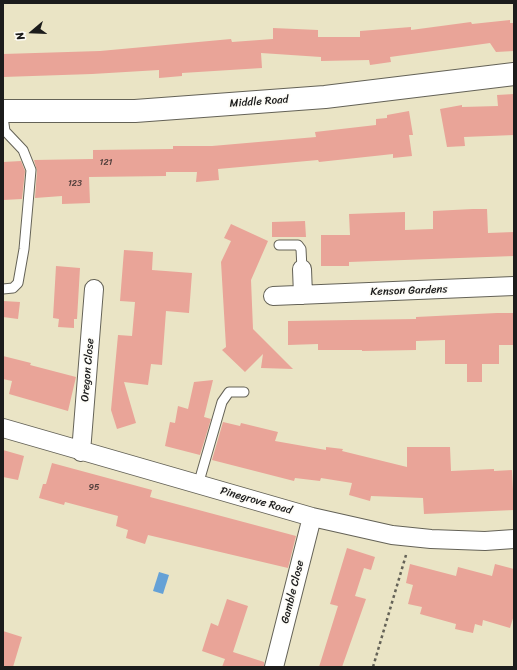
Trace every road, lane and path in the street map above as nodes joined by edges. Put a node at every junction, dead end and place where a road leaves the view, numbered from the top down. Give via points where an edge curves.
1 (514, 74) edge
2 (3, 111) edge
3 (3, 117) edge
4 (279, 245) dead end
5 (302, 269) joint
6 (514, 286) edge
7 (94, 289) dead end
8 (3, 290) edge
9 (303, 295) junction
10 (273, 296) dead end
11 (244, 392) dead end
12 (3, 428) edge
13 (81, 452) junction
14 (198, 485) junction
15 (312, 517) junction
16 (411, 537) junction
17 (514, 539) edge
18 (274, 667) edge
19 (373, 667) edge

1 - 2 street, Middle Road via 309,98 135,111
3 - 8 lane via 5,131 23,150 31,170 20,275 18,283 13,288
4 - 5 lane via 298,245 301,249
5 - 9 street
6 - 9 street, Kenson Gardens
7 - 13 street, Oregon Close
9 - 10 street, Kenson Gardens
11 - 14 lane via 229,392 222,402
12 - 13 street, Pinegrove Road
13 - 14 street, Pinegrove Road
14 - 15 street, Pinegrove Road
15 - 16 street, Pinegrove Road
15 - 18 street, Gamble Close
16 - 17 street, Pinegrove Road via 485,541
16 - 19 path

